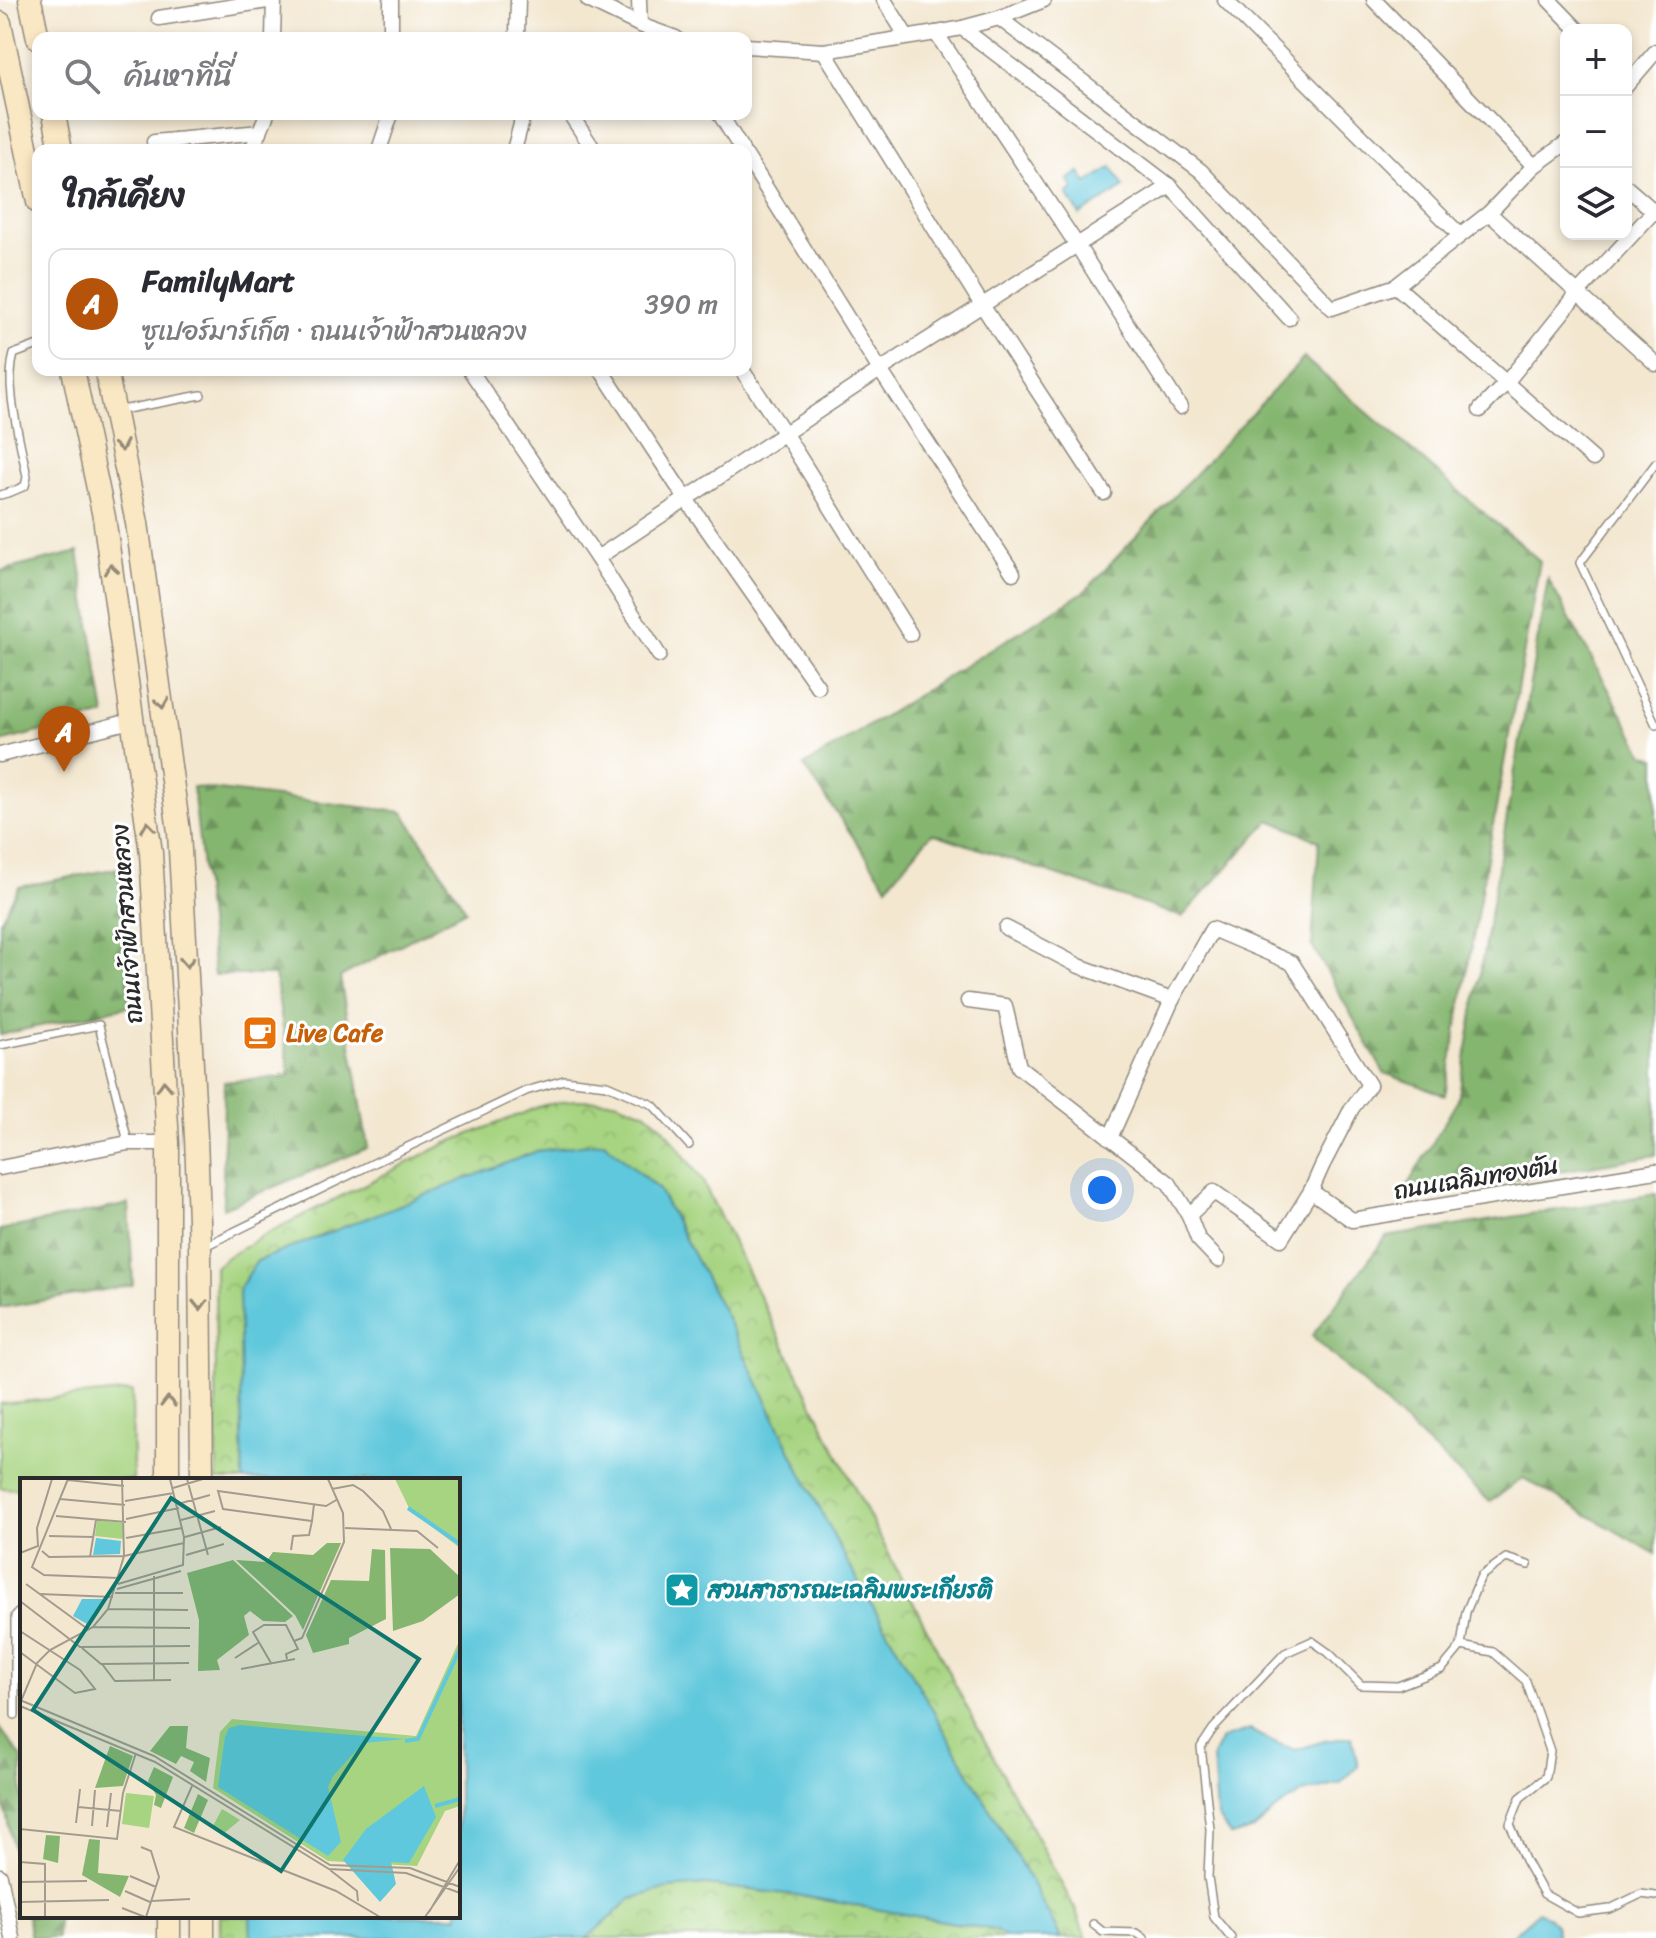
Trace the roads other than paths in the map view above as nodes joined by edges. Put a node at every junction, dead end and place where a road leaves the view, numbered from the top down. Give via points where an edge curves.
1 (30, 0) edge
2 (274, 0) edge
3 (391, 0) edge
4 (518, 0) edge
5 (588, 0) edge
6 (639, 0) edge
7 (884, 0) edge
8 (1225, 0) edge
9 (1374, 0) edge
10 (1549, 0) edge
11 (1038, 1) edge
12 (159, 18) dead end
13 (999, 18) junction
14 (0, 23) edge
15 (1572, 24) edge
16 (640, 25) junction
17 (962, 28) junction
18 (37, 32) edge
19 (273, 32) edge
20 (391, 32) edge
21 (518, 32) edge
22 (658, 32) edge
23 (936, 33) junction
24 (907, 37) junction
25 (752, 46) edge
26 (824, 51) junction
27 (1654, 58) edge
28 (1632, 78) edge
29 (49, 120) edge
30 (55, 120) edge
31 (265, 120) edge
32 (389, 120) edge
33 (521, 120) edge
34 (574, 120) edge
35 (724, 120) edge
36 (23, 128) junction
37 (260, 132) junction
38 (154, 142) dead end
39 (60, 144) edge
40 (255, 144) edge
41 (381, 144) edge
42 (516, 144) edge
43 (590, 144) edge
44 (738, 144) edge
45 (1560, 147) edge
46 (752, 166) edge
47 (1534, 166) junction
48 (32, 172) edge
49 (1170, 186) junction
50 (1632, 192) edge
51 (1655, 211) edge
52 (1489, 213) junction
53 (1460, 235) junction
54 (1077, 245) junction
55 (1396, 286) junction
56 (1578, 293) junction
57 (982, 305) junction
58 (1289, 318) dead end
59 (32, 347) edge
60 (1656, 364) edge
61 (880, 370) junction
62 (74, 376) edge
63 (107, 376) edge
64 (474, 376) edge
65 (605, 376) edge
66 (746, 376) edge
67 (1506, 383) junction
68 (201, 395) dead end
69 (1180, 407) dead end
70 (1480, 410) dead end
71 (114, 412) junction
72 (785, 434) junction
73 (1593, 459) dead end
74 (1656, 463) edge
75 (1104, 493) dead end
76 (0, 495) edge
77 (686, 499) junction
78 (597, 558) junction
79 (1013, 573) dead end
80 (910, 634) dead end
81 (659, 655) dead end
82 (818, 687) dead end
83 (134, 720) junction
84 (1656, 725) edge
85 (0, 755) edge
86 (1006, 928) dead end
87 (1172, 1000) junction
88 (968, 1001) dead end
89 (0, 1045) edge
90 (1110, 1138) junction
91 (128, 1143) junction
92 (168, 1143) junction
93 (689, 1145) dead end
94 (0, 1168) edge
95 (1656, 1171) edge
96 (1311, 1191) junction
97 (1189, 1215) junction
98 (200, 1248) junction
99 (1218, 1260) dead end
100 (168, 1478) edge
101 (202, 1478) edge
102 (1528, 1565) dead end
103 (20, 1611) edge
104 (1461, 1646) junction
105 (15, 1715) dead end
106 (0, 1876) edge
107 (1656, 1896) edge
108 (1093, 1924) dead end
109 (8, 1935) edge
110 (1144, 1938) edge
111 (1231, 1938) edge

1 - 18 main road
2 - 12 street
2 - 19 street
3 - 20 street
4 - 21 street
5 - 16 street
6 - 16 street
7 - 24 street
8 - 53 street
9 - 47 street
10 - 15 street
11 - 13 street
13 - 17 street
13 - 55 street via 1201,171 1332,308
14 - 36 main road
16 - 22 street
17 - 23 street
17 - 49 street
23 - 24 street
23 - 54 street
24 - 26 street
25 - 26 street
26 - 57 street
27 - 28 street
29 - 36 main road
30 - 39 main road
31 - 37 street
32 - 41 street
33 - 42 street
34 - 43 street
35 - 44 street
36 - 48 main road
37 - 38 street
37 - 40 street
45 - 47 street
46 - 61 street
47 - 52 street
49 - 54 street
49 - 58 street
50 - 51 street
51 - 56 street
52 - 53 street
52 - 56 street
53 - 55 street
54 - 57 street
54 - 69 street
55 - 67 street
56 - 60 street
56 - 67 street
57 - 61 street
57 - 75 street
59 - 76 lane via 14,354 10,366 27,477 25,486
61 - 72 street
61 - 79 street
83 -> 62 main road, ถนนเจ้าฟ้าสวนหลวง via 104,517
63 - 71 main road
64 - 78 street
65 - 77 street
66 - 72 street
67 - 70 street
67 - 73 street
68 - 71 lane
71 -> 98 main road via 137,523 179,832
72 - 77 street
72 - 80 street
74 - 84 lane via 1580,563
77 - 78 street
77 - 82 street
78 - 81 street
83 - 85 street
92 -> 83 main road, ถนนเจ้าฟ้าสวนหลวง via 151,853
86 - 87 street via 1079,966
87 - 90 street
87 - 96 street via 1212,929 1292,963 1369,1085
88 - 90 street via 1005,1006 1019,1067
89 - 91 lane via 99,1025
90 - 97 street via 1169,1183
91 - 92 street
91 - 94 street
100 -> 92 main road, ถนนเจ้าฟ้าสวนหลวง
93 - 98 lane via 653,1105 607,1085 564,1080 526,1091
95 - 96 street, ถนนเฉลิมทองตัน via 1352,1220
96 - 97 street via 1281,1239 1214,1192
97 - 99 street via 1198,1239
98 -> 101 main road
102 - 104 lane via 1506,1558 1481,1576 1466,1612
103 - 105 lane via 15,1616
104 - 107 lane via 1493,1652 1526,1681 1541,1721 1550,1751 1546,1777 1520,1798 1510,1824 1544,1894 1578,1913 1610,1909 1641,1894
104 - 111 lane via 1442,1669 1398,1686 1361,1685 1312,1641 1285,1653 1213,1729 1201,1747 1210,1829 1208,1877 1214,1917
106 - 109 street
108 - 110 lane via 1103,1932

